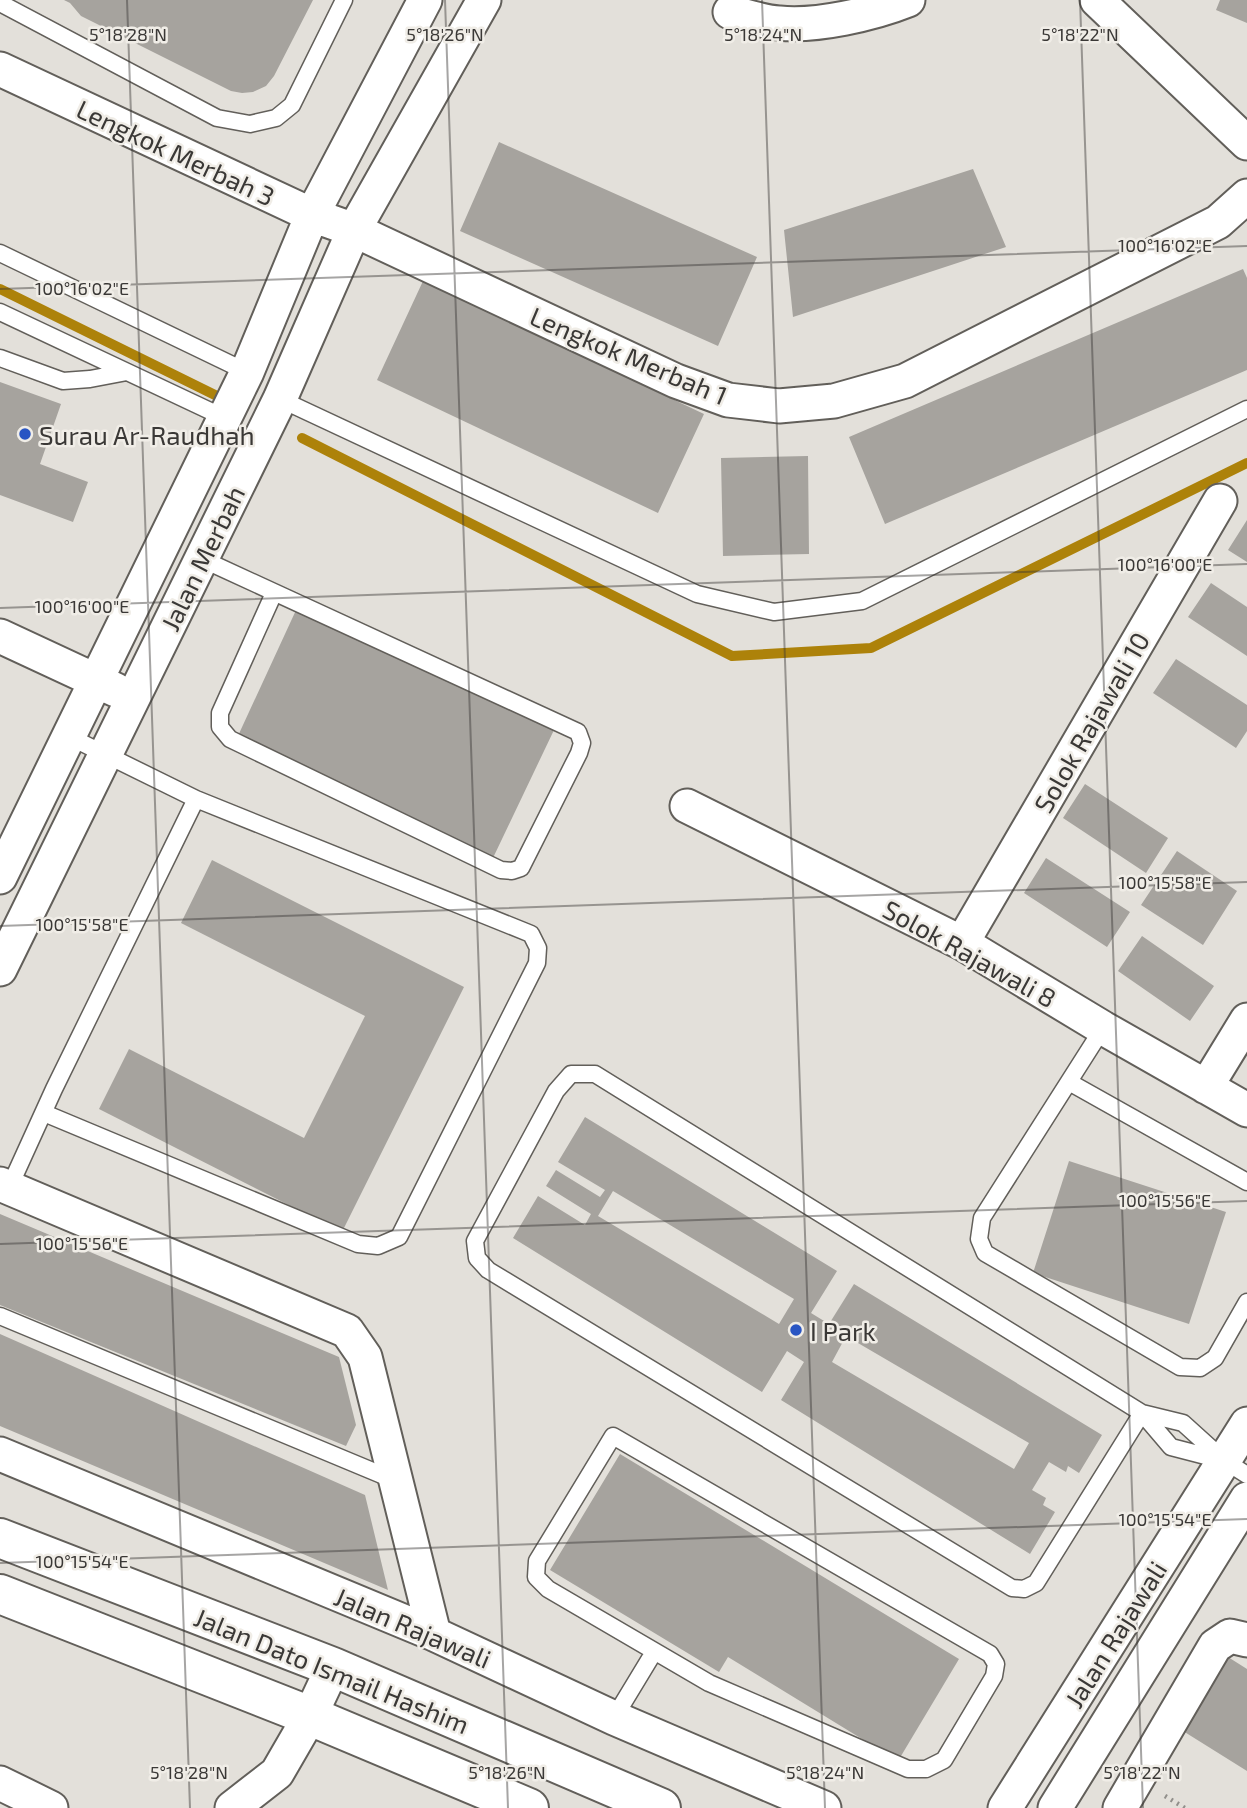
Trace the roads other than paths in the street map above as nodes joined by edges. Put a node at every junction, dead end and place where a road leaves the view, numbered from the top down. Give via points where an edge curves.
1 (344, 0) edge
2 (425, 0) edge
3 (484, 0) edge
4 (908, 0) edge
5 (1097, 0) edge
6 (0, 3) edge
7 (730, 12) dead end
8 (0, 69) edge
9 (1247, 143) edge
10 (1247, 196) edge
11 (312, 215) junction
12 (354, 230) junction
13 (0, 253) edge
14 (0, 312) edge
15 (0, 358) edge
16 (127, 372) junction
17 (247, 372) junction
18 (280, 399) junction
19 (1247, 410) edge
20 (225, 418) junction
21 (1220, 501) dead end
22 (202, 559) junction
23 (274, 593) junction
24 (1, 640) edge
25 (97, 681) junction
26 (134, 699) junction
27 (70, 737) junction
28 (106, 754) junction
29 (196, 799) junction
30 (687, 806) dead end
31 (0, 877) edge
32 (962, 943) junction
33 (0, 969) edge
34 (1247, 1020) edge
35 (1103, 1028) junction
36 (1069, 1082) junction
37 (1206, 1087) junction
38 (1247, 1110) edge
39 (44, 1113) junction
40 (1247, 1182) edge
41 (5, 1186) edge
42 (1247, 1302) edge
43 (0, 1316) edge
44 (1142, 1413) junction
45 (1247, 1424) edge
46 (0, 1454) edge
47 (1236, 1468) edge
48 (394, 1480) junction
49 (1247, 1499) edge
50 (0, 1538) edge
51 (0, 1594) edge
52 (434, 1634) junction
53 (1239, 1638) edge
54 (654, 1652) junction
55 (332, 1667) junction
56 (310, 1716) junction
57 (614, 1718) junction
58 (0, 1783) edge
59 (51, 1808) edge
60 (232, 1808) edge
61 (529, 1808) edge
62 (661, 1808) edge
63 (824, 1808) edge
64 (1005, 1808) edge
65 (1055, 1808) edge
66 (1120, 1808) edge

1 - 6 lane via 292,105 276,118 250,124 217,118
2 - 11 street, Jalan Merbah
3 - 12 street, Jalan Merbah
4 - 7 street via 831,21 779,24
5 - 9 street
8 - 11 street, Lengkok Merbah 3
10 - 12 street, Lengkok Merbah 1 via 1218,222 905,382 834,401 779,407 728,400 676,381
11 - 12 street, Lengkok Merbah 3
11 - 17 street, Jalan Merbah
12 - 18 street, Jalan Merbah
13 - 17 lane
14 - 16 lane
15 - 16 lane via 63,381
16 - 20 lane
17 - 20 street, Jalan Merbah
18 - 19 lane via 697,594 774,612 862,601
18 - 22 street, Jalan Merbah
20 - 25 street, Jalan Merbah
21 - 32 street, Solok Rajawali 10
22 - 23 lane
22 - 26 street, Jalan Merbah
23 - 23 lane via 578,732 579,753 521,868 501,870 230,739 220,727 220,713
24 - 25 street
25 - 26 street
25 - 27 street, Jalan Merbah
26 - 28 street, Jalan Merbah
27 - 28 lane
27 - 31 street, Jalan Merbah
28 - 29 lane
28 - 33 street, Jalan Merbah
29 - 39 lane
29 - 39 lane via 531,934 538,948 537,963 399,1237 379,1246 358,1244
30 - 32 street, Solok Rajawali 8
32 - 35 street, Solok Rajawali 8
34 - 37 street
35 - 36 lane
35 - 37 street, Solok Rajawali 8
36 - 40 lane
36 - 42 lane via 982,1218 979,1238 985,1253 1180,1367 1200,1368 1215,1358
37 - 38 street, Solok Rajawali 8
39 - 41 lane
41 - 48 street via 346,1331 365,1357
43 - 48 lane
44 - 44 lane via 1036,1583 1012,1588 488,1270 477,1258 475,1241 556,1091 571,1074 595,1074
44 - 47 lane via 1183,1423
44 - 47 lane via 1171,1447
45 - 47 street, Jalan Rajawali
46 - 52 street, Jalan Rajawali
47 - 64 street, Jalan Rajawali
48 - 52 street
49 - 65 street, Jalan Rajawali
50 - 55 main road, Jalan Dato Ismail Hashim
51 - 56 main road, Jalan Dato Ismail Hashim
52 - 57 street, Jalan Rajawali
53 - 66 street via 1214,1646
54 - 54 lane via 548,1589 536,1577 537,1560 613,1436 990,1654 996,1664 994,1676 944,1760 926,1769 908,1769 709,1683
54 - 57 lane
55 - 56 street
55 - 62 main road, Jalan Dato Ismail Hashim
56 - 60 street via 277,1773
56 - 61 main road, Jalan Dato Ismail Hashim
57 - 63 street, Jalan Rajawali
58 - 59 street

